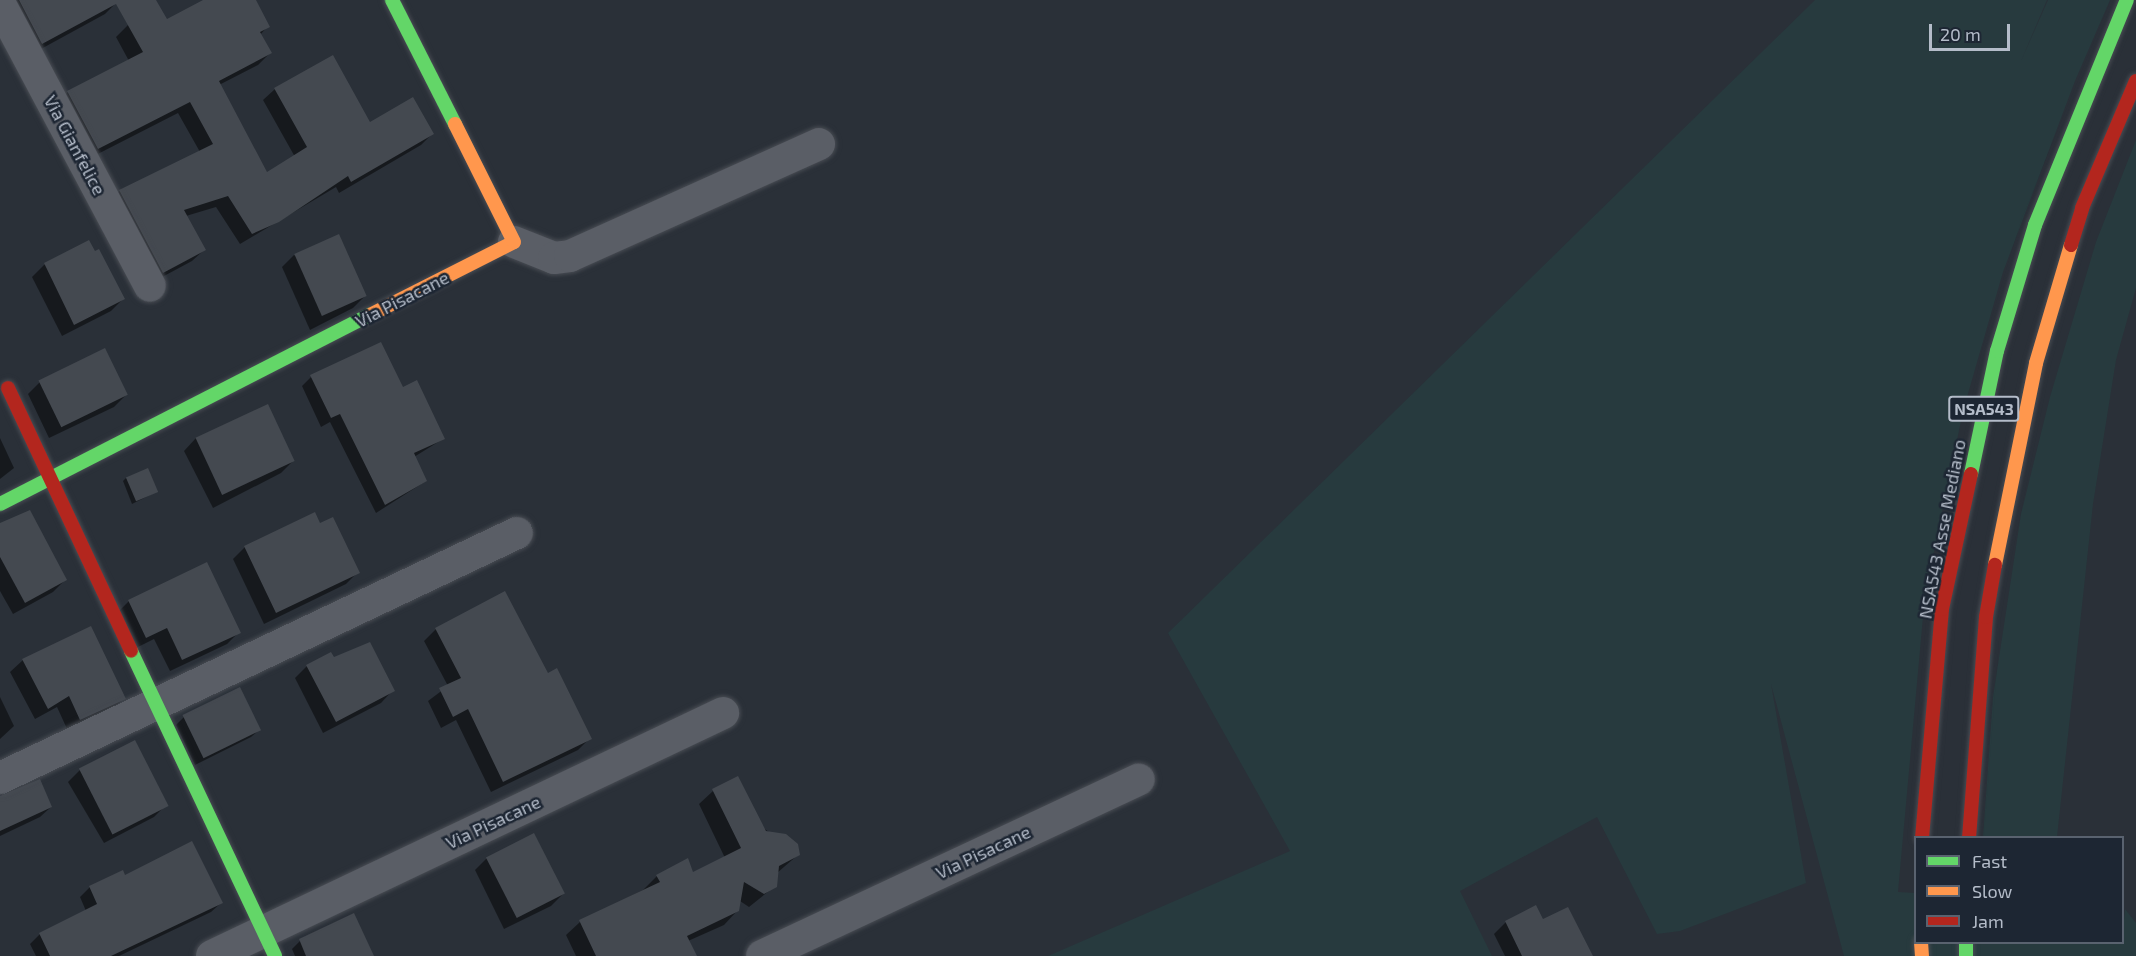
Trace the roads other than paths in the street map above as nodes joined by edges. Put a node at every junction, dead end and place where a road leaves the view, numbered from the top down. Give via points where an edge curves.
1 (392, 0) edge
2 (2127, 0) edge
3 (0, 4) edge
4 (2136, 81) edge
5 (819, 144) dead end
6 (514, 242) junction
7 (150, 286) dead end
8 (8, 388) dead end
9 (48, 479) junction
10 (0, 504) edge
11 (517, 533) dead end
12 (156, 705) junction
13 (723, 713) dead end
14 (0, 778) edge
15 (1139, 778) dead end
16 (1922, 836) edge
17 (1968, 836) edge
18 (269, 944) edge
19 (212, 956) edge
20 (762, 956) edge

1 - 6 main road
2 - 16 main road, NSA543 Asse Mediano / NSA543 via 2035,225 1996,351 1942,609
3 - 7 street, Via Gianfelice
4 - 17 main road, NSA543 via 2082,208 2036,363 2010,477 1986,617
5 - 6 street via 570,256 554,258
6 - 9 main road, Via Pisacane
8 - 9 main road
9 - 10 main road, Via Pisacane
9 - 12 main road
11 - 12 street
12 - 14 street
12 - 18 main road
13 - 18 street, Via Pisacane
15 - 20 street, Via Pisacane
18 - 19 street, Via Pisacane

